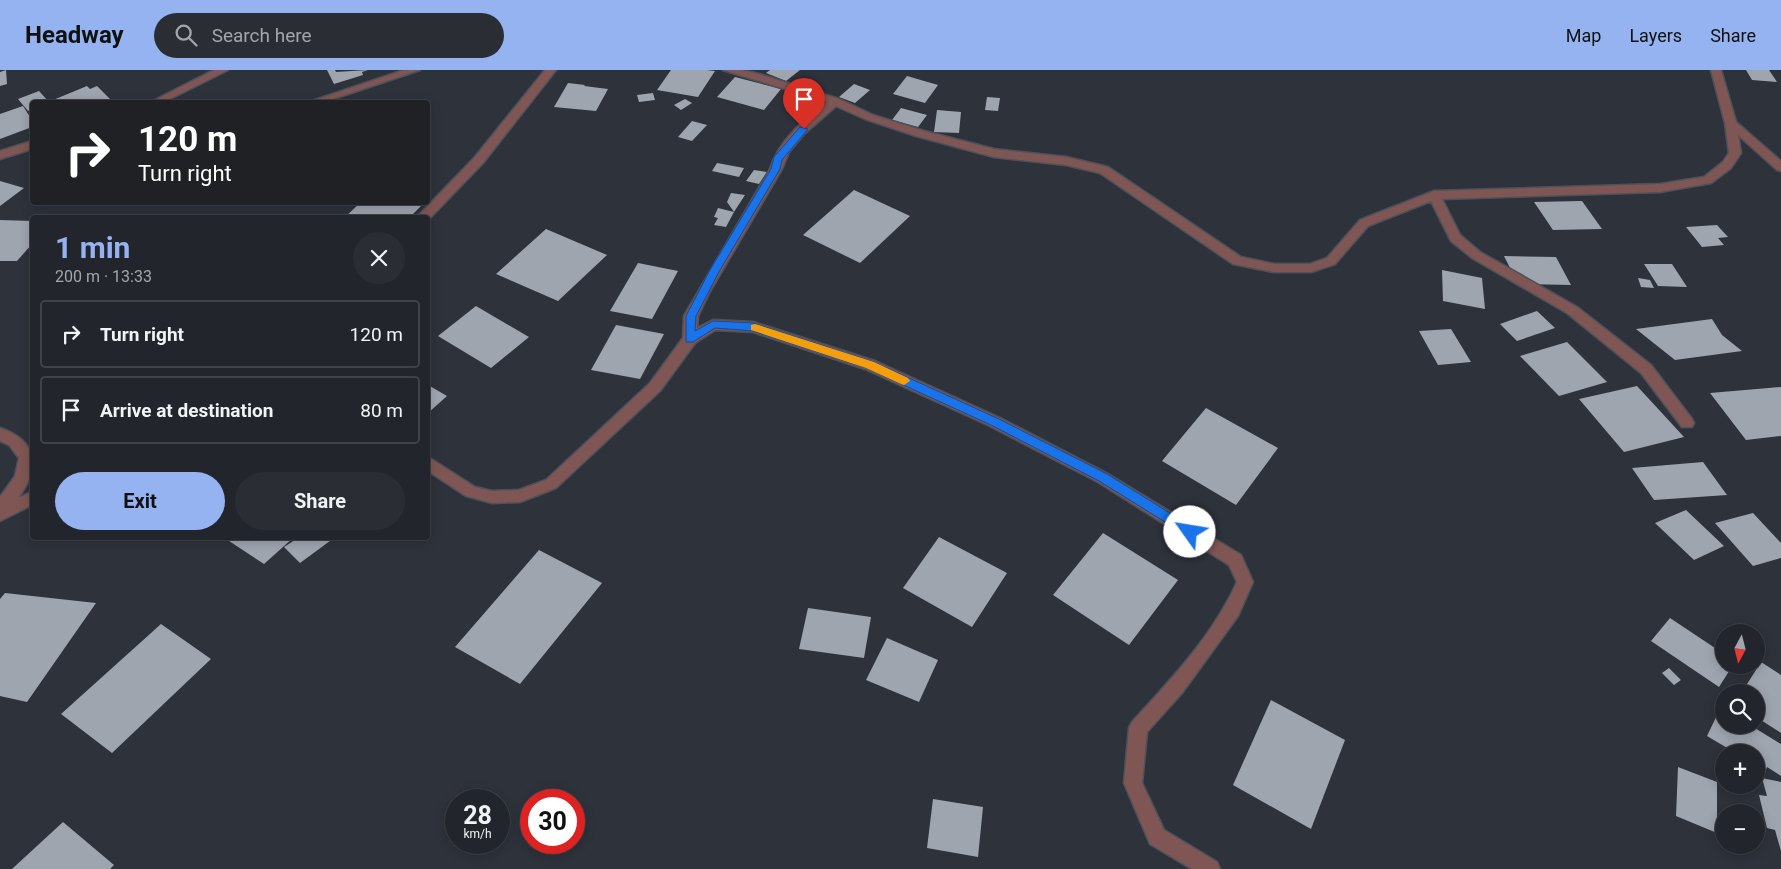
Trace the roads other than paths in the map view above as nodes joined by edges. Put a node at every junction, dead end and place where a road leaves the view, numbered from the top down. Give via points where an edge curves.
1 (223, 70) edge
2 (415, 70) edge
3 (551, 70) edge
4 (728, 70) edge
5 (1716, 70) edge
6 (160, 100) edge
7 (320, 100) edge
8 (835, 101) junction
9 (1731, 123) junction
10 (30, 146) edge
11 (0, 155) edge
12 (1781, 167) edge
13 (1434, 195) junction
14 (425, 215) edge
15 (690, 339) junction
16 (1687, 423) dead end
17 (0, 434) edge
18 (430, 464) edge
19 (30, 499) edge
20 (0, 508) edge
21 (0, 514) edge
22 (1210, 869) edge

1 - 6 street
2 - 7 street
3 - 14 street via 479,160
4 - 8 street
5 - 9 street
8 - 13 street via 869,117 957,143 1104,170 1237,261 1274,268 1311,268 1331,261 1364,224
8 - 15 street via 777,159 776,169 691,316
9 - 12 street
9 - 13 street via 1735,153 1727,165 1707,180 1660,188
10 - 11 street
13 - 16 street via 1455,238 1476,255 1572,310 1646,369
15 - 18 street via 655,387 552,484 520,496 492,497 471,492
15 - 22 street via 713,325 753,327 870,365 995,422 1103,478 1235,560 1245,582 1232,611 1176,687 1138,728 1133,783 1157,837
17 - 20 street via 15,440 24,450 27,463 23,478
19 - 21 street

